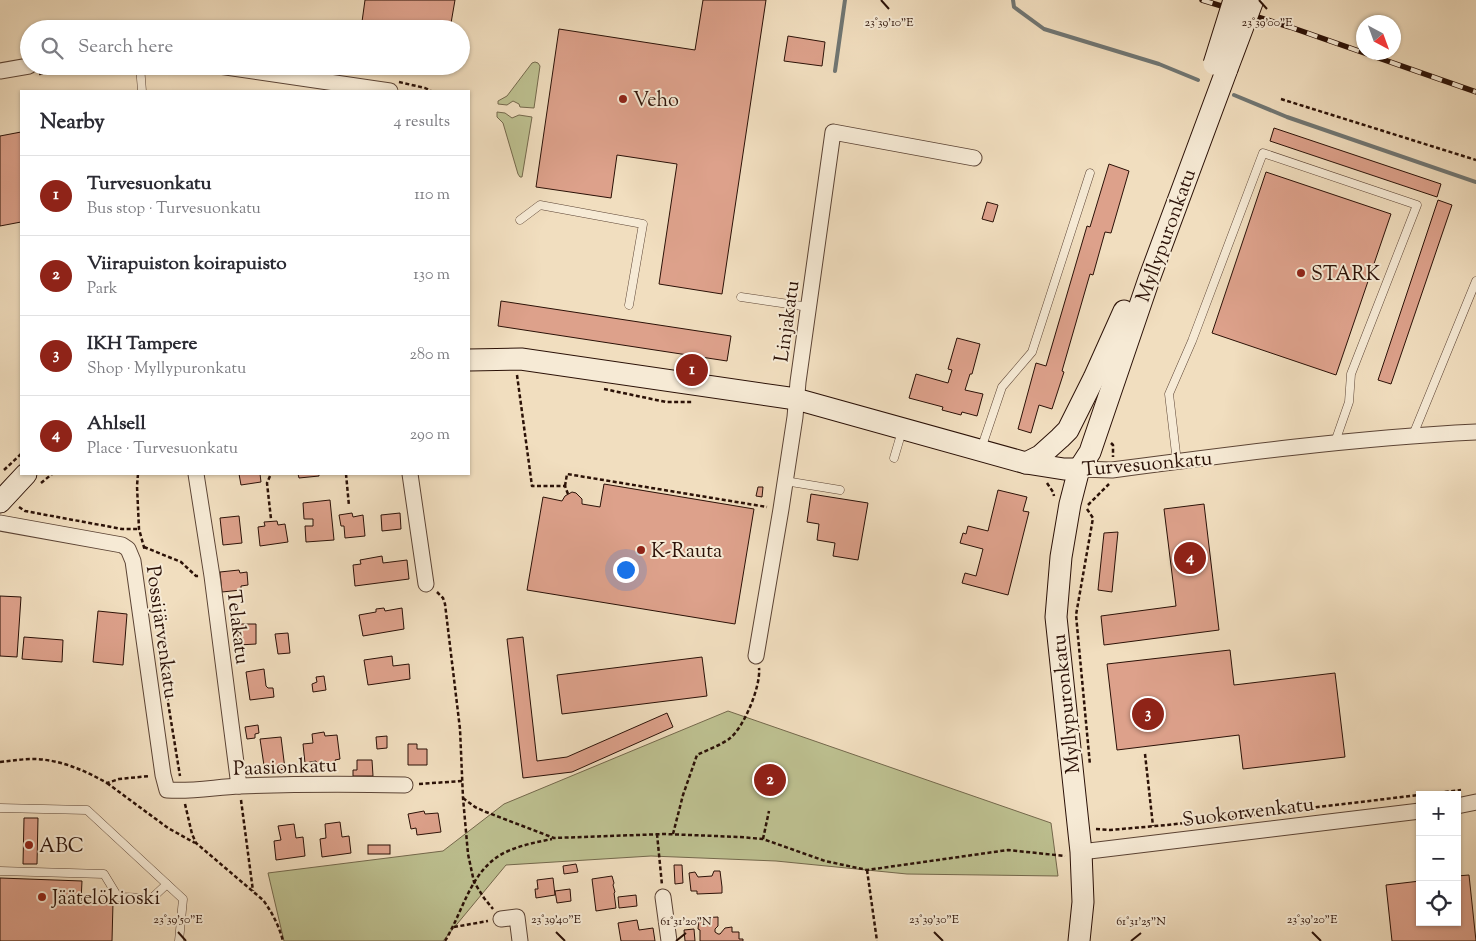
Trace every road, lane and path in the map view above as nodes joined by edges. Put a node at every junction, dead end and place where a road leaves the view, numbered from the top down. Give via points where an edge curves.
1 (1234, 0) edge
2 (1253, 0) edge
3 (1220, 67) junction
4 (0, 71) edge
5 (20, 71) edge
6 (141, 75) edge
7 (281, 75) edge
8 (142, 90) edge
9 (383, 90) edge
10 (1281, 99) dead end
11 (974, 158) dead end
12 (1476, 160) edge
13 (1090, 173) dead end
14 (520, 220) dead end
15 (1476, 281) edge
16 (1132, 292) junction
17 (742, 297) dead end
18 (629, 305) dead end
19 (809, 307) junction
20 (470, 360) edge
21 (517, 375) dead end
22 (602, 389) dead end
23 (796, 399) junction
24 (692, 402) dead end
25 (903, 429) junction
26 (1476, 432) edge
27 (1413, 435) junction
28 (1336, 442) junction
29 (980, 451) junction
30 (894, 458) dead end
31 (1177, 462) junction
32 (1026, 463) junction
33 (1079, 469) junction
34 (25, 475) edge
35 (138, 475) edge
36 (196, 475) edge
37 (346, 475) edge
38 (410, 475) edge
39 (270, 476) dead end
40 (785, 481) junction
41 (1044, 481) dead end
42 (565, 486) junction
43 (840, 490) dead end
44 (568, 494) dead end
45 (1, 500) edge
46 (1054, 501) dead end
47 (349, 506) dead end
48 (1086, 507) dead end
49 (781, 509) junction
50 (272, 519) dead end
51 (0, 523) edge
52 (140, 529) junction
53 (144, 547) junction
54 (146, 557) dead end
55 (212, 576) junction
56 (426, 584) joint
57 (756, 656) joint
58 (166, 685) dead end
59 (1145, 754) dead end
60 (0, 762) edge
61 (1091, 771) dead end
62 (163, 775) junction
63 (462, 781) junction
64 (107, 783) junction
65 (405, 785) joint
66 (239, 786) junction
67 (1464, 790) dead end
68 (175, 791) junction
69 (463, 798) junction
70 (1476, 802) edge
71 (1461, 805) edge
72 (0, 808) edge
73 (1416, 810) edge
74 (769, 811) dead end
75 (1153, 826) junction
76 (657, 834) junction
77 (673, 834) junction
78 (554, 838) junction
79 (763, 840) junction
80 (196, 844) junction
81 (1081, 850) junction
82 (867, 870) junction
83 (0, 871) edge
84 (474, 882) junction
85 (167, 884) junction
86 (253, 891) junction
87 (663, 897) joint
88 (502, 919) junction
89 (454, 927) junction
90 (179, 941) edge
91 (283, 941) edge
92 (446, 941) edge
93 (520, 941) edge
94 (669, 941) edge
95 (877, 941) edge
96 (1078, 941) edge

1 - 3 main road, Myllypuronkatu, bridge
2 - 3 main road, Myllypuronkatu, bridge
3 - 16 main road, Myllypuronkatu via 1160,209
3 - 33 main road, Myllypuronkatu via 1090,452
4 - 5 street
6 - 8 lane
7 - 9 street
10 - 12 path
11 - 19 street, Linjakatu via 833,132
13 - 29 lane via 1032,352 1002,387
14 - 18 lane via 540,206 643,224
15 - 27 lane
16 - 32 main road via 1068,430 1040,456
16 - 33 main road, Myllypuronkatu via 1076,449
17 - 19 lane
19 - 23 street, Linjakatu
20 - 23 main road, Turvesuonkatu via 521,359
21 - 42 path via 532,486
22 - 24 path via 666,402
23 - 25 main road, Turvesuonkatu
23 - 40 street, Linjakatu
25 - 29 main road, Turvesuonkatu
25 - 30 lane
26 - 27 street, Turvesuonkatu
27 - 28 street, Turvesuonkatu
28 - 31 street, Turvesuonkatu
28 - 31 lane via 1349,402 1351,374 1417,205 1263,153 1169,394
29 - 32 main road, Turvesuonkatu
31 - 33 street, Turvesuonkatu via 1112,470
32 - 33 main road, Turvesuonkatu
33 - 81 main road, Myllypuronkatu via 1061,557 1056,616
34 - 45 main road
35 - 52 path
36 - 55 street, Telakatu
37 - 47 path
38 - 56 street
39 - 50 path via 267,482
40 - 43 lane
40 - 49 street, Linjakatu
41 - 46 path via 1053,492
42 - 44 path
42 - 49 path via 567,474
45 - 52 path via 26,511 122,529
48 - 61 path via 1092,518 1076,615
49 - 57 street, Linjakatu
51 - 62 street, Possijärvenkatu via 122,545 128,549
52 - 53 path
53 - 54 path
53 - 55 path via 181,562 196,576
55 - 66 street, Telakatu
56 - 63 path via 446,604 460,729
57 - 77 path via 759,670 757,685 747,714 728,740 697,755
58 - 68 path
59 - 75 path
60 - 64 path via 31,759 55,762 87,772
62 - 64 path
62 - 68 street, Possijärvenkatu
63 - 65 path
63 - 69 path
64 - 80 path via 168,828
65 - 66 street, Paasionkatu
66 - 68 street, Paasionkatu
66 - 86 path
67 - 75 path
68 - 80 path
69 - 78 path via 486,812
69 - 84 path
70 - 71 street
72 - 85 lane via 87,810
73 - 81 street, Suokorvenkatu
74 - 79 path
75 - 81 path via 1096,829
76 - 77 path
76 - 78 path
76 - 87 path
77 - 79 path
78 - 84 path via 507,851 493,859
79 - 82 path via 825,861
80 - 86 path
81 - 82 path via 1065,856 1008,850
81 - 96 main road, Myllypuronkatu via 1083,902
82 - 95 path
83 - 85 lane via 104,874 118,897 152,898
84 - 88 path
84 - 89 path
85 - 90 lane via 183,899
86 - 91 path via 269,907
87 - 94 street
88 - 89 path
88 - 93 street via 517,917
89 - 92 path

